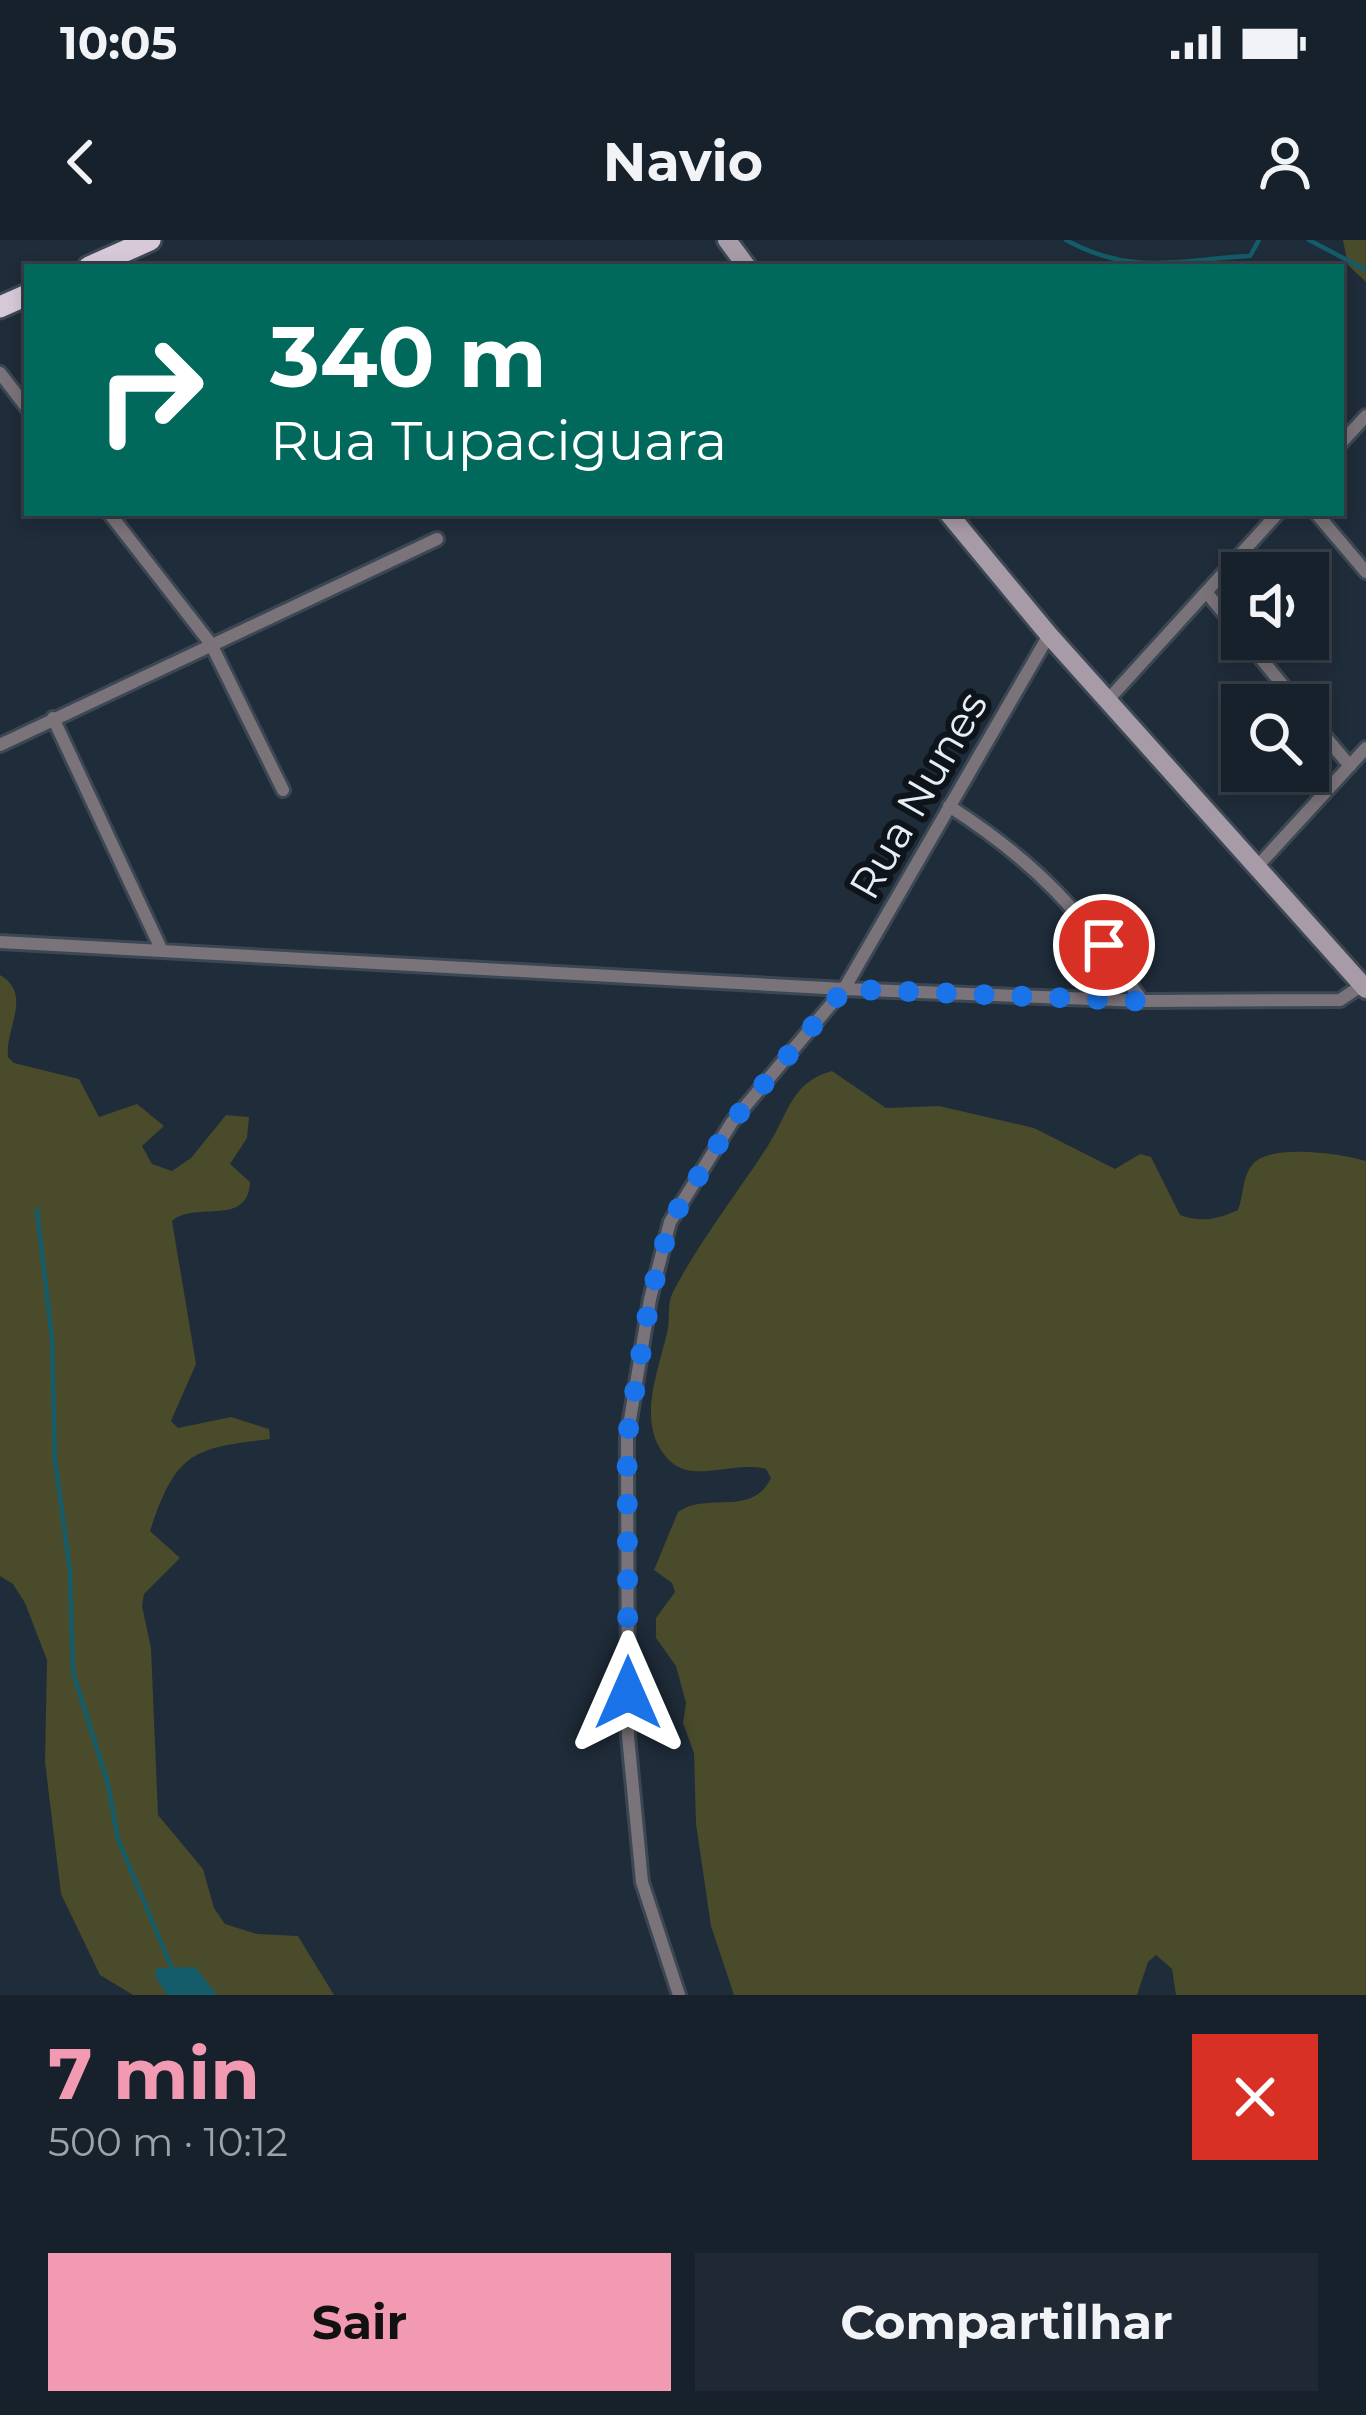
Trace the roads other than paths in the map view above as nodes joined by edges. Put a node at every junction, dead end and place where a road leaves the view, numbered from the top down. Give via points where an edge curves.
1 (150, 240) edge
2 (96, 264) edge
3 (0, 373) edge
4 (24, 404) edge
5 (1366, 416) edge
6 (1344, 440) edge
7 (111, 516) edge
8 (950, 516) edge
9 (1275, 516) edge
10 (1319, 516) edge
11 (437, 539) dead end
12 (1366, 572) edge
13 (1206, 592) junction
14 (1221, 610) edge
15 (1049, 635) junction
16 (211, 644) junction
17 (1263, 660) edge
18 (1282, 684) edge
19 (1108, 700) junction
20 (53, 718) junction
21 (1329, 741) edge
22 (0, 746) edge
23 (1366, 748) edge
24 (1350, 766) junction
25 (283, 790) dead end
26 (949, 806) junction
27 (1255, 869) junction
28 (0, 942) edge
29 (162, 950) junction
30 (1363, 987) edge
31 (844, 989) junction
32 (1142, 1001) junction
33 (679, 1995) edge

1 - 2 highway
3 - 4 street
5 - 6 street
7 - 16 street
8 - 15 main road
9 - 13 street
10 - 12 street
11 - 16 street
13 - 14 street
13 - 19 street
15 - 19 main road
15 - 26 street, Rua Nunes
16 - 20 street
16 - 25 street
17 - 18 street
19 - 27 main road
20 - 22 street
20 - 29 street
21 - 24 street
23 - 24 street
24 - 27 street
26 - 31 street, Rua Nunes
26 - 32 street via 1012,847 1085,918
27 - 30 main road
28 - 29 street
29 - 31 street
30 - 32 street via 1340,1000
31 - 32 street
31 - 33 street, Rua Nunes via 732,1122 670,1222 634,1391 627,1438 628,1736 642,1882

